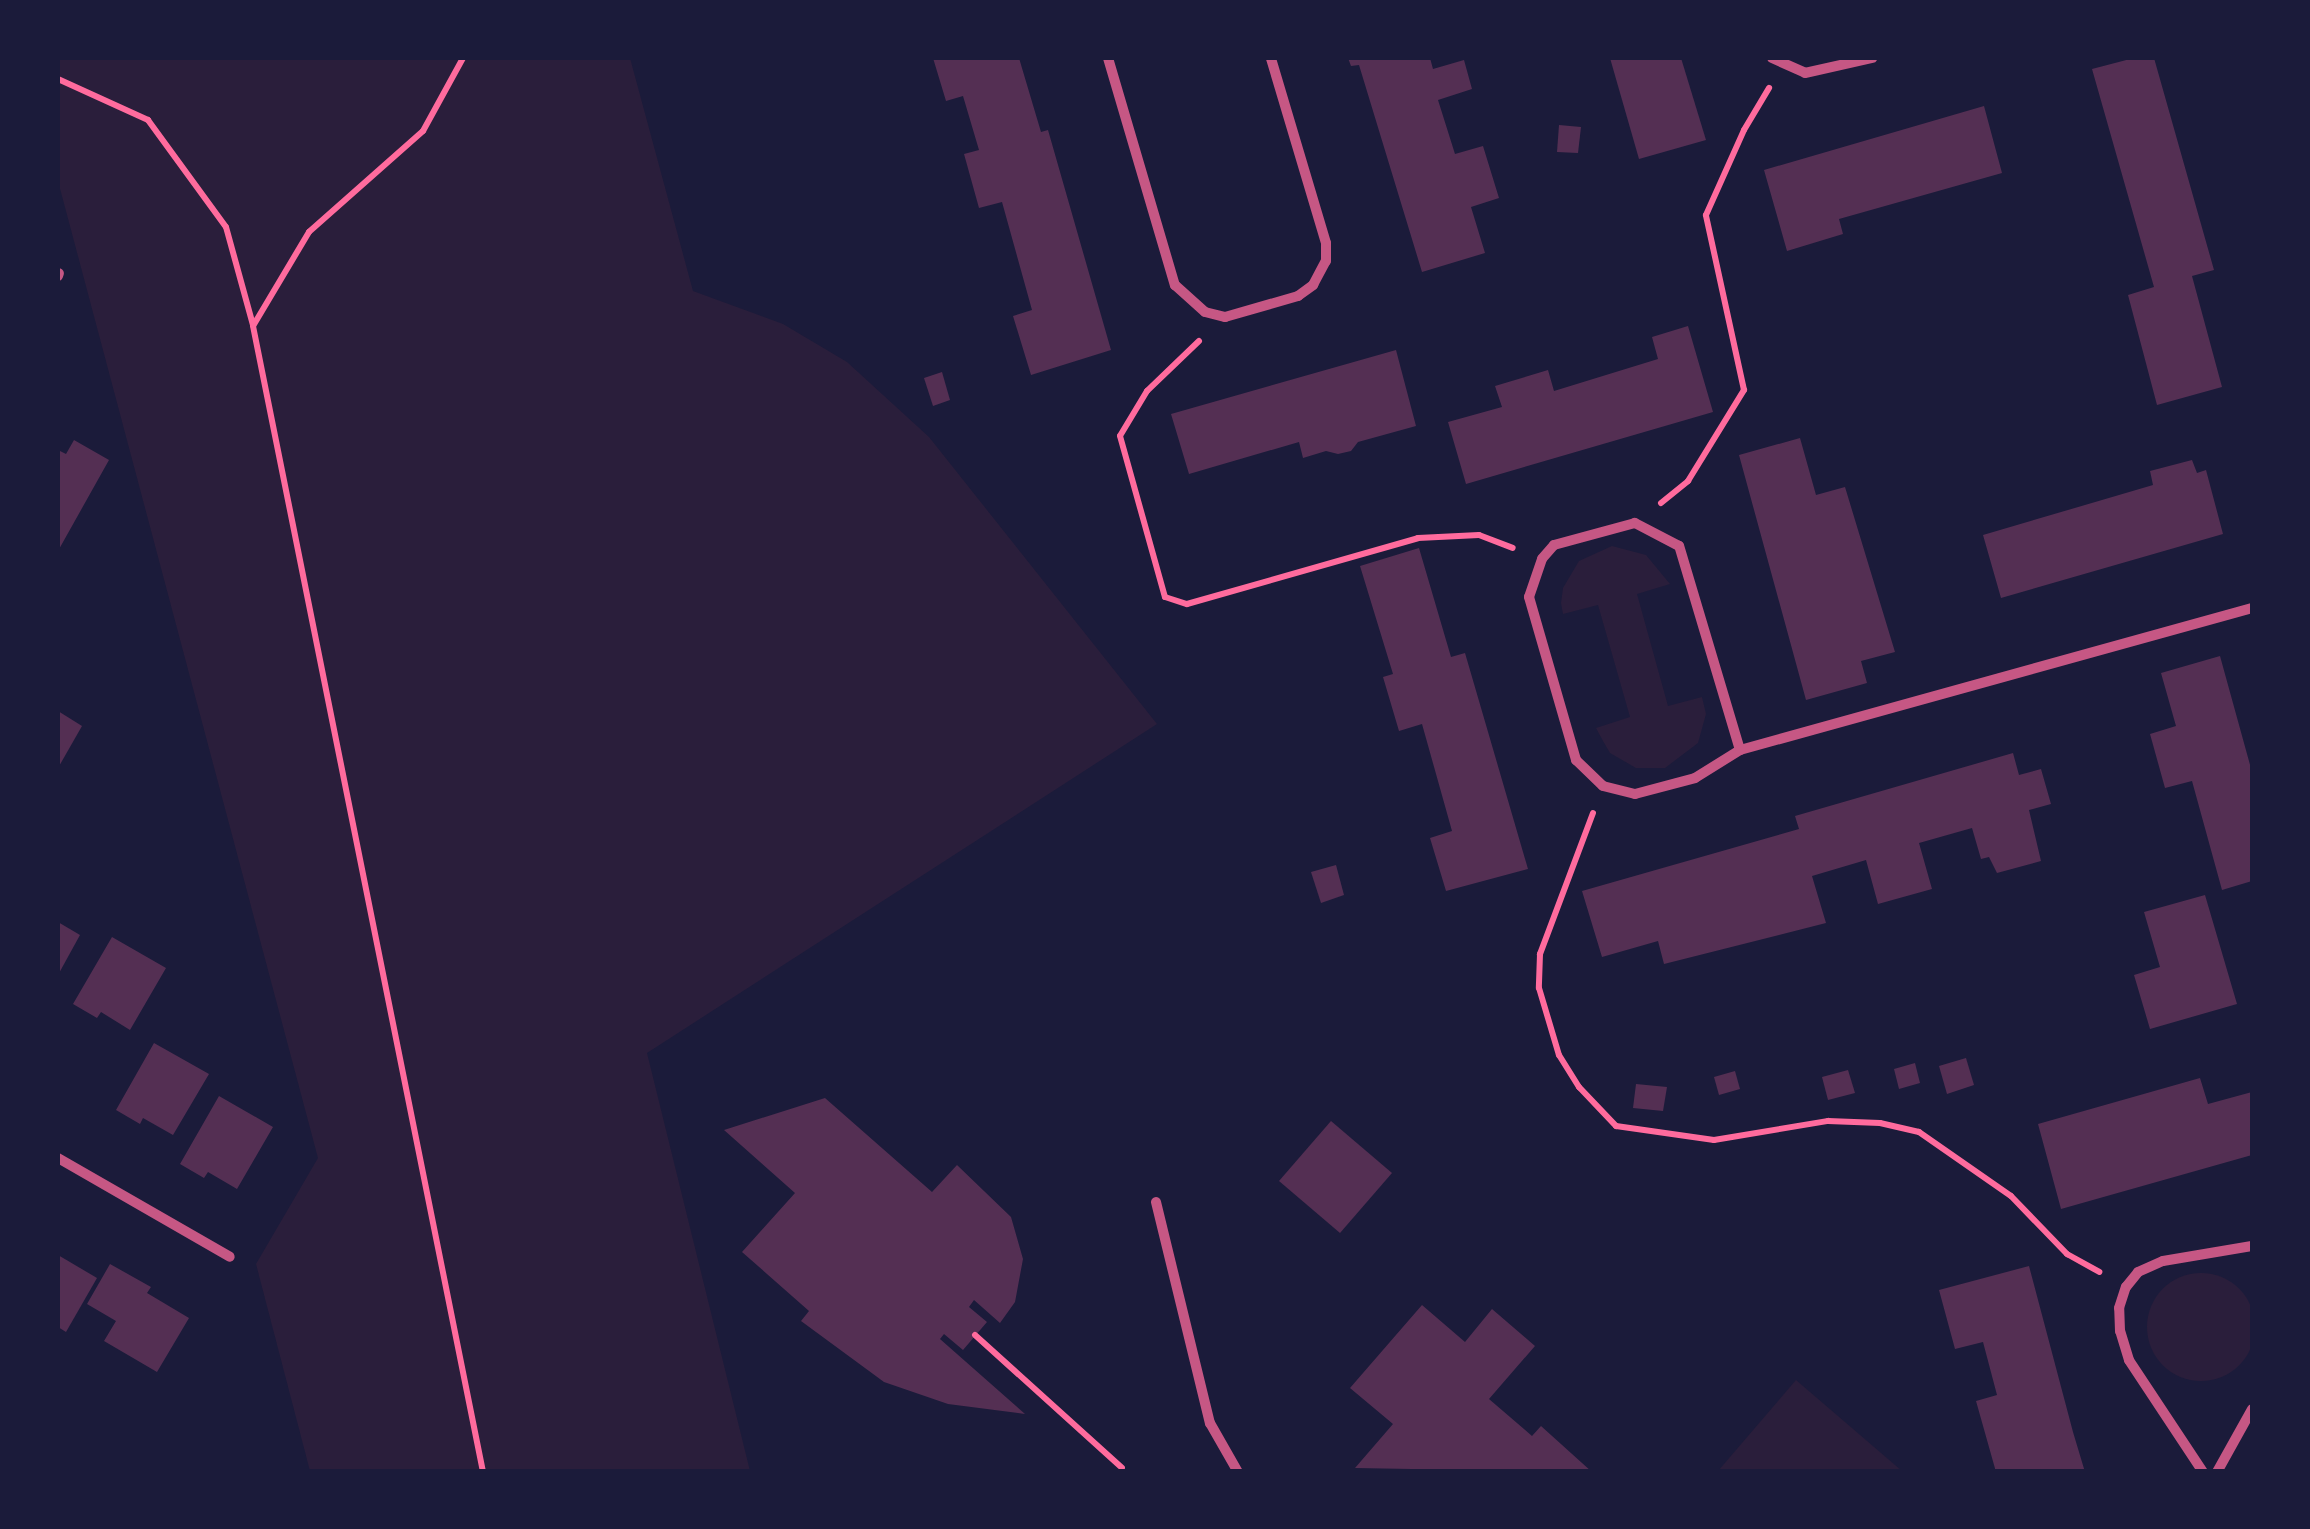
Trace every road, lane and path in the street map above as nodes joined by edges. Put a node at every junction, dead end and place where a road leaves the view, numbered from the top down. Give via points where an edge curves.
1 (463, 58) edge
2 (1108, 58) edge
3 (1272, 58) edge
4 (1772, 58) edge
5 (1872, 58) edge
6 (1783, 66) junction
7 (58, 79) edge
8 (1225, 317) junction
9 (253, 326) junction
10 (1635, 523) junction
11 (1542, 559) junction
12 (2252, 608) edge
13 (1740, 750) junction
14 (1603, 786) junction
15 (58, 1158) edge
16 (1156, 1202) dead end
17 (2252, 1246) edge
18 (230, 1257) dead end
19 (2126, 1287) junction
20 (976, 1335) dead end
21 (2252, 1409) edge
22 (1122, 1468) dead end
23 (482, 1472) edge
24 (1238, 1472) edge
25 (2203, 1472) edge
26 (2216, 1472) edge

1 - 9 path via 423,131 309,232
2 - 8 street via 1175,285 1205,312
3 - 8 street via 1326,261 1298,296
4 - 6 street
5 - 6 street via 1827,72
6 - 10 path via 1744,130 1706,215 1744,390 1688,481
7 - 9 path via 148,120 226,227
8 - 11 path via 1147,391 1120,436 1165,597 1187,604 1418,538 1480,535
9 - 23 path
10 - 11 street via 1554,545
10 - 13 street via 1679,546
11 - 14 street via 1529,597 1576,760
12 - 13 street
13 - 14 street via 1695,778 1665,786 1634,794
14 - 19 path via 1540,954 1539,988 1559,1055 1579,1088 1616,1126 1714,1140 1828,1121 1919,1132 2011,1196 2066,1254
15 - 18 street
16 - 24 street via 1210,1423
17 - 19 street via 2163,1261 2138,1272
19 - 25 street via 2120,1331 2130,1360
20 - 22 path
21 - 26 street

